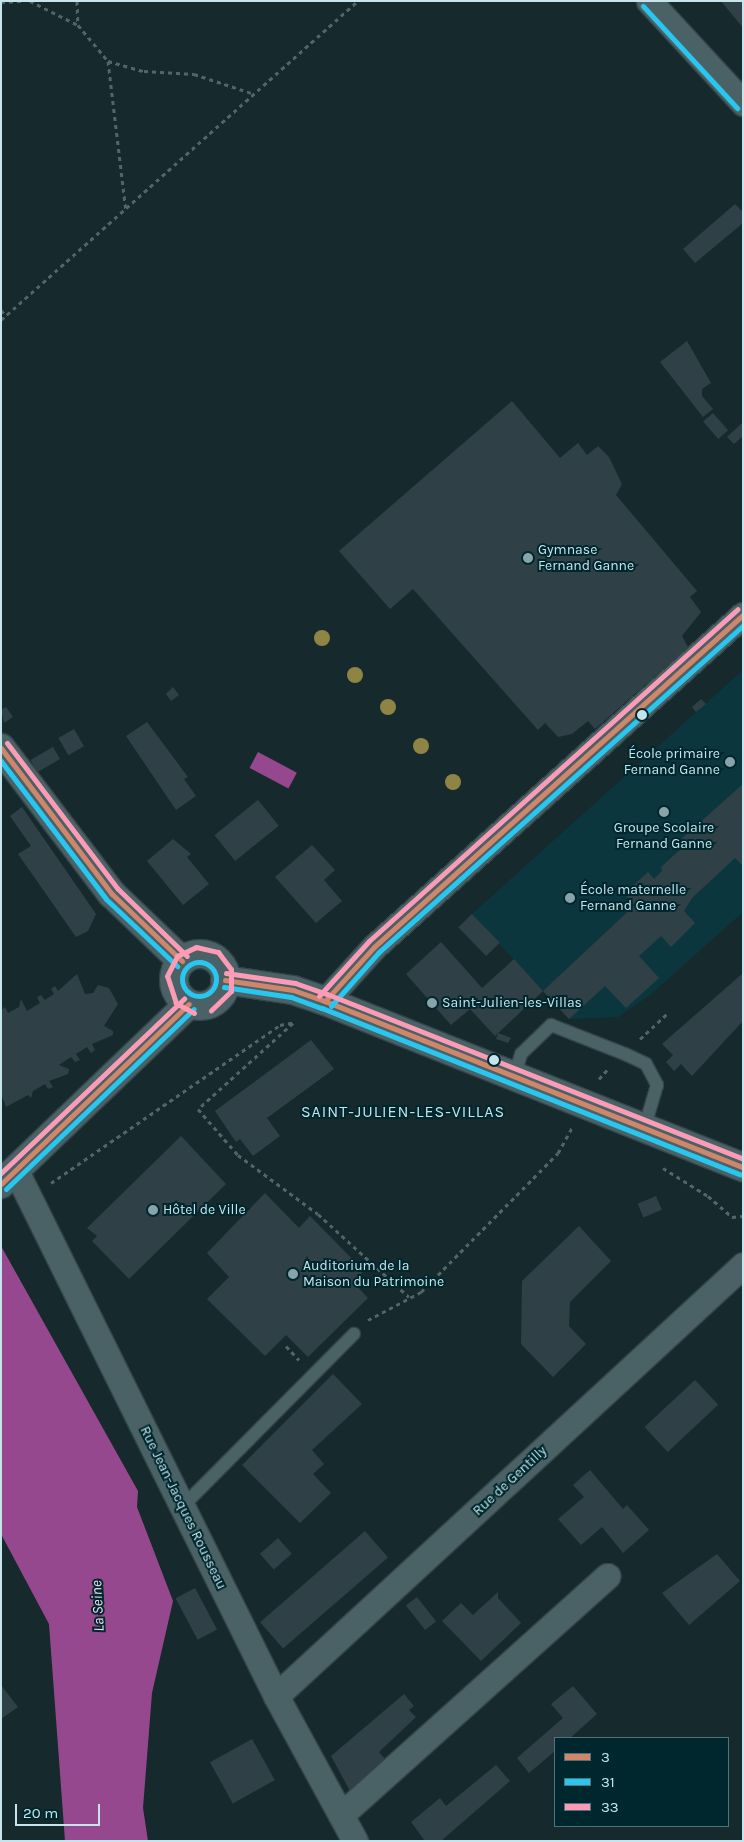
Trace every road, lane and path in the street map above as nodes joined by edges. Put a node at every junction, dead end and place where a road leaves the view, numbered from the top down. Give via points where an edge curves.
1 (22, 1) edge
2 (30, 1) edge
3 (77, 1) edge
4 (358, 1) edge
5 (650, 1) edge
6 (1, 2) edge
7 (78, 25) junction
8 (108, 61) junction
9 (251, 93) junction
10 (743, 103) edge
11 (126, 211) junction
12 (1, 310) edge
13 (6, 316) junction
14 (1, 320) edge
15 (743, 615) edge
16 (1, 748) edge
17 (182, 961) junction
18 (226, 980) junction
19 (325, 1001) junction
20 (189, 1004) junction
21 (669, 1012) dead end
22 (295, 1022) junction
23 (304, 1025) dead end
24 (625, 1054) junction
25 (515, 1074) junction
26 (584, 1101) junction
27 (562, 1126) dead end
28 (645, 1126) junction
29 (571, 1130) junction
30 (581, 1133) dead end
31 (654, 1162) dead end
32 (743, 1166) edge
33 (9, 1178) edge
34 (29, 1198) junction
35 (743, 1216) edge
36 (743, 1265) edge
37 (409, 1297) junction
38 (354, 1334) joint
39 (182, 1507) junction
40 (607, 1576) dead end
41 (276, 1696) junction
42 (341, 1815) junction
43 (355, 1841) edge

1 - 6 path
2 - 7 path
3 - 7 path
4 - 9 path
5 - 10 street
7 - 8 path
8 - 9 path via 144,70 194,74
8 - 11 path
9 - 11 path
11 - 13 path
12 - 13 path
13 - 14 path
15 - 19 street via 374,946
16 - 17 street via 112,894
17 - 18 street via 197,954 214,958
17 - 20 street via 174,984
18 - 19 street via 293,990
18 - 20 street via 214,1002
19 - 25 street
20 - 33 street
21 - 24 path
22 - 23 path
22 - 34 path via 280,1025
22 - 37 path via 198,1109 238,1156 318,1214
24 - 25 lane via 551,1025 521,1054
24 - 26 path via 590,1088
24 - 28 lane via 646,1064 657,1085
25 - 26 street
26 - 28 street
26 - 29 path
27 - 29 path
28 - 32 street via 708,1156
29 - 30 path
29 - 37 path via 558,1153 420,1292
31 - 35 path via 708,1196 732,1217
33 - 34 street, Rue Jean-Jacques Rousseau
34 - 39 street, Rue Jean-Jacques Rousseau
36 - 41 street, Rue de Gentilly
37 - 38 path via 374,1314
38 - 39 lane
39 - 41 street, Rue Jean-Jacques Rousseau
40 - 42 street
41 - 42 street, Rue Jean-Jacques Rousseau
42 - 43 street, Rue Jean-Jacques Rousseau

